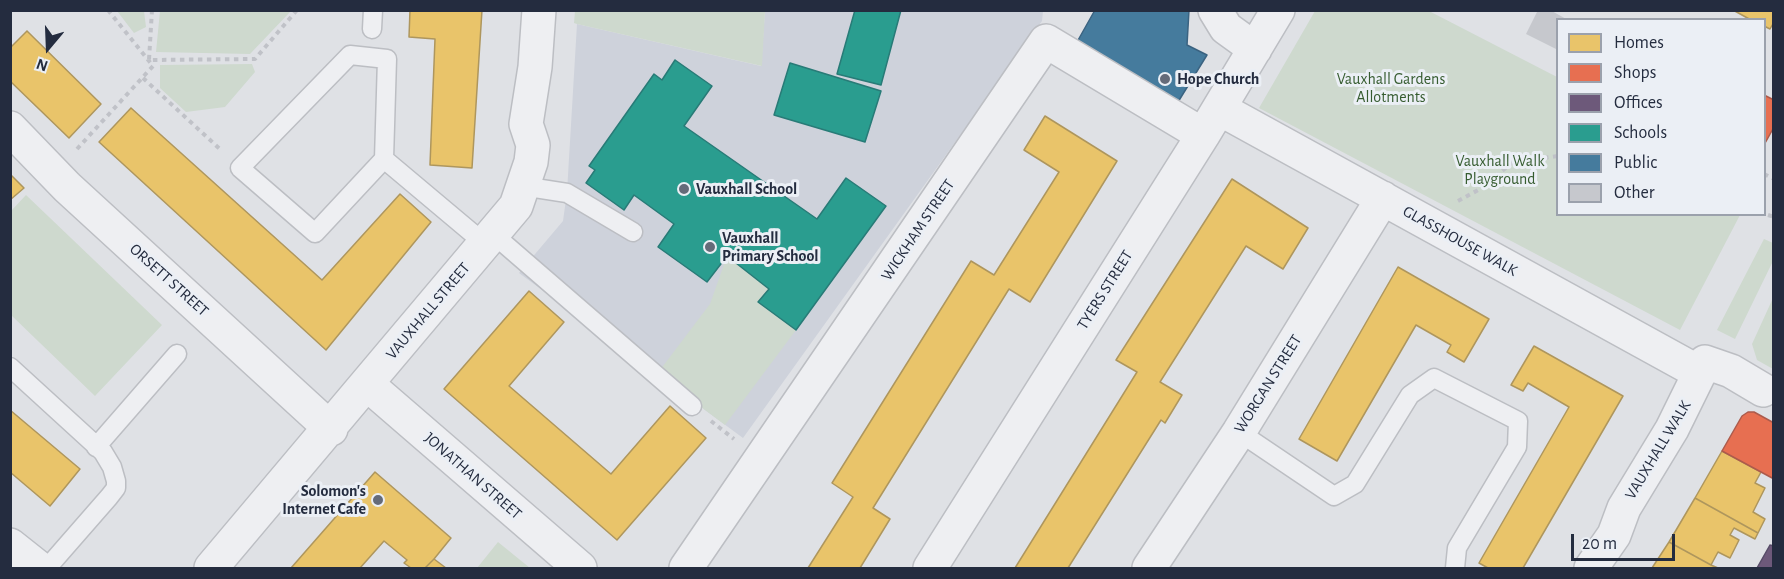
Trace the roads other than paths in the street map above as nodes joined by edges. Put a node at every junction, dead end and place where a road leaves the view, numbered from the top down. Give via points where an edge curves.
1 (373, 10) edge
2 (539, 10) edge
3 (1215, 10) edge
4 (1278, 10) edge
5 (372, 29) dead end
6 (1255, 49) junction
7 (1211, 122) junction
8 (10, 128) edge
9 (384, 159) junction
10 (522, 186) junction
11 (1383, 198) junction
12 (633, 231) dead end
13 (489, 239) junction
14 (177, 354) dead end
15 (10, 367) edge
16 (1703, 368) junction
17 (367, 384) junction
18 (1763, 390) dead end
19 (692, 406) road end
20 (331, 429) junction
21 (1239, 432) junction
22 (96, 447) junction
23 (10, 545) edge
24 (222, 565) edge
25 (39, 568) edge
26 (47, 568) edge
27 (580, 568) edge
28 (686, 568) edge
29 (930, 568) edge
30 (1149, 568) edge
31 (1455, 568) edge
32 (1591, 568) edge

1 - 5 lane
2 - 10 street, VAUXHALL STREET via 526,124 532,145 531,162
3 - 6 street via 1226,28
4 - 6 street, TYERS STREET
6 - 7 street, TYERS STREET
7 - 11 street, GLASSHOUSE WALK
7 - 28 street, WICKHAM STREET via 1046,41
7 - 29 street, TYERS STREET
8 - 20 street, ORSETT STREET
9 - 9 lane via 315,233 240,168 350,55 387,59
9 - 13 lane
10 - 12 lane via 567,192
10 - 13 street, VAUXHALL STREET via 516,206
11 - 16 street, GLASSHOUSE WALK
11 - 21 street, WORGAN STREET
13 - 17 street, VAUXHALL STREET
13 - 19 lane
14 - 22 lane
15 - 22 lane
16 - 18 street, GLASSHOUSE WALK via 1731,371
16 - 32 street, VAUXHALL WALK via 1624,508 1614,535
17 - 20 street, VAUXHALL STREET
17 - 27 street, JONATHAN STREET
20 - 24 street, VAUXHALL STREET
21 - 30 street, WORGAN STREET
21 - 31 lane via 1334,495 1355,484 1410,395 1434,378 1518,421 1517,447 1457,548
22 - 26 lane via 112,467 116,488
23 - 25 street

